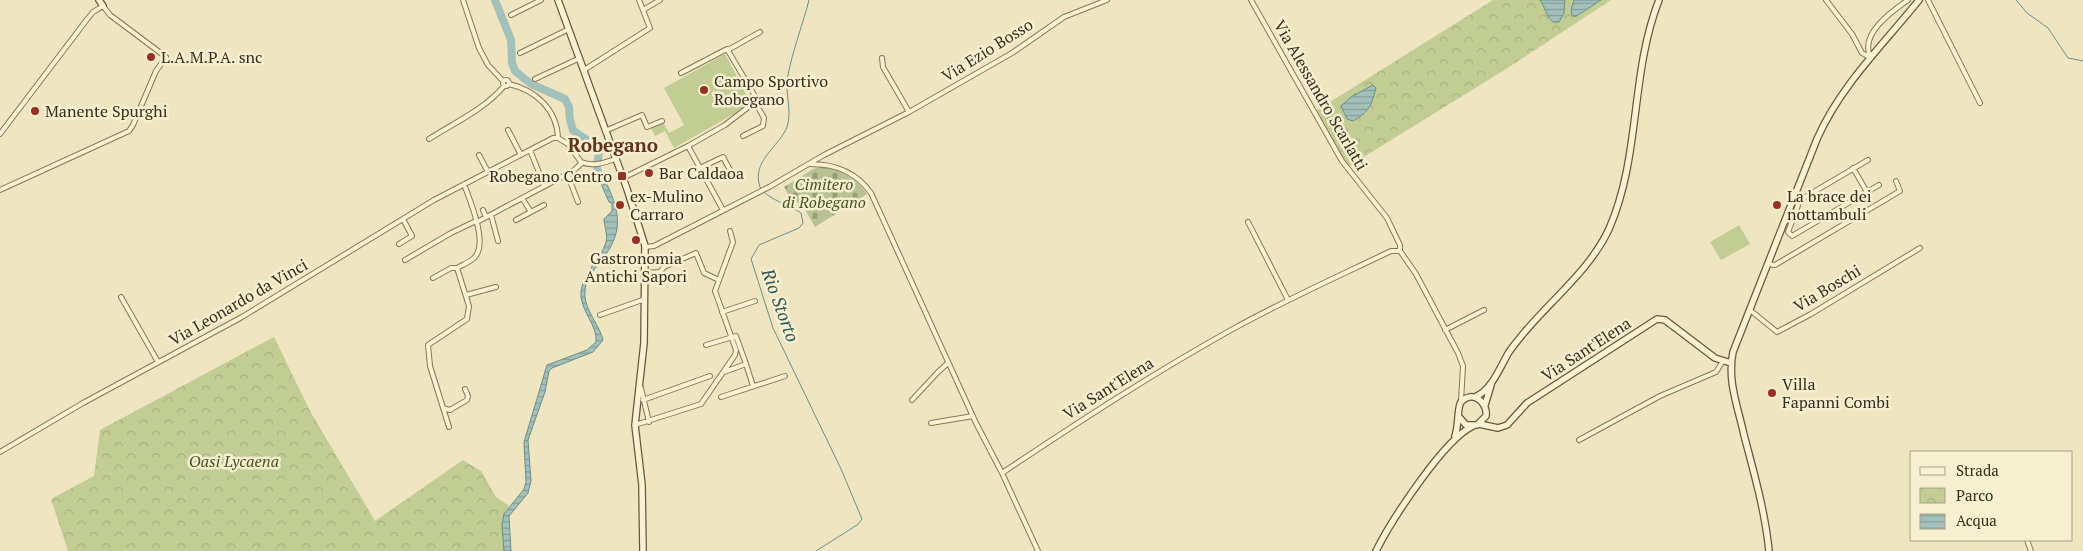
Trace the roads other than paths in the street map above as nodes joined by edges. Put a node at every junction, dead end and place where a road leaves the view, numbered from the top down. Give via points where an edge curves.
1 (99, 0) edge
2 (462, 0) edge
3 (541, 0) edge
4 (558, 0) edge
5 (639, 0) edge
6 (660, 0) edge
7 (1108, 0) edge
8 (1251, 0) edge
9 (1659, 0) edge
10 (1826, 0) edge
11 (1908, 0) edge
12 (1919, 0) edge
13 (1928, 0) edge
14 (102, 6) junction
15 (643, 10) junction
16 (511, 15) dead end
17 (569, 28) junction
18 (760, 32) dead end
19 (728, 50) junction
20 (520, 54) dead end
21 (580, 58) junction
22 (882, 58) dead end
23 (1871, 58) junction
24 (584, 70) junction
25 (681, 73) dead end
26 (536, 79) dead end
27 (505, 84) junction
28 (756, 102) junction
29 (1980, 103) dead end
30 (909, 112) junction
31 (662, 121) dead end
32 (508, 130) dead end
33 (605, 130) junction
34 (0, 134) edge
35 (743, 136) dead end
36 (558, 138) junction
37 (429, 139) dead end
38 (688, 146) junction
39 (530, 150) junction
40 (479, 155) dead end
41 (521, 155) junction
42 (615, 159) junction
43 (1868, 160) dead end
44 (582, 163) junction
45 (810, 164) junction
46 (700, 168) junction
47 (1853, 168) junction
48 (730, 170) dead end
49 (488, 172) junction
50 (567, 173) junction
51 (623, 178) junction
52 (1896, 181) dead end
53 (464, 184) junction
54 (544, 185) junction
55 (1879, 185) dead end
56 (1, 187) edge
57 (1867, 192) junction
58 (522, 198) junction
59 (1798, 199) junction
60 (578, 202) dead end
61 (544, 205) dead end
62 (483, 210) dead end
63 (724, 210) junction
64 (531, 212) junction
65 (489, 216) junction
66 (403, 220) junction
67 (516, 220) dead end
68 (477, 222) junction
69 (1248, 222) dead end
70 (730, 231) dead end
71 (498, 241) dead end
72 (399, 244) dead end
73 (645, 247) junction
74 (1920, 248) dead end
75 (1400, 251) junction
76 (405, 260) dead end
77 (1768, 264) junction
78 (457, 268) junction
79 (646, 273) junction
80 (433, 278) dead end
81 (719, 280) junction
82 (496, 287) dead end
83 (466, 295) junction
84 (121, 297) dead end
85 (645, 299) junction
86 (1288, 300) junction
87 (755, 301) dead end
88 (1484, 310) dead end
89 (1750, 310) junction
90 (722, 312) junction
91 (600, 315) dead end
92 (1445, 330) junction
93 (731, 336) junction
94 (706, 345) dead end
95 (1723, 361) junction
96 (158, 362) junction
97 (948, 363) junction
98 (1731, 363) junction
99 (746, 364) junction
100 (722, 373) junction
101 (710, 376) dead end
102 (785, 376) dead end
103 (1492, 381) junction
104 (640, 382) junction
105 (753, 386) junction
106 (1462, 386) junction
107 (465, 389) dead end
108 (721, 397) dead end
109 (1473, 397) junction
110 (643, 400) junction
111 (912, 400) dead end
112 (1461, 402) junction
113 (1485, 405) junction
114 (443, 408) junction
115 (973, 416) junction
116 (1486, 416) junction
117 (1459, 417) junction
118 (649, 422) junction
119 (931, 423) dead end
120 (635, 425) junction
121 (1476, 425) junction
122 (449, 427) dead end
123 (1493, 428) junction
124 (1455, 438) junction
125 (1579, 440) dead end
126 (0, 452) edge
127 (1002, 473) junction
128 (643, 551) edge
129 (1038, 551) edge
130 (1376, 551) edge
131 (1769, 551) edge

1 - 14 main road
2 - 27 street via 481,53
3 - 16 street
4 - 17 main road
5 - 15 street
6 - 15 street
7 - 30 street, Via Ezio Bosso via 1064,17 995,63
8 - 75 street, Via Alessandro Scarlatti via 1342,161 1387,218
9 - 103 main road via 1642,59 1628,174 1608,230 1574,278 1532,322
10 - 23 street via 1862,53
11 - 23 street via 1878,25 1868,48
12 - 23 main road
13 - 29 street
14 - 34 street via 85,22
14 - 56 street via 166,57 156,71 133,125 129,131
15 - 24 street via 650,28
17 - 20 street
17 - 21 main road
18 - 19 street
19 - 25 street
19 - 28 street
21 - 24 main road
21 - 26 street
22 - 30 street via 883,67
23 - 59 main road via 1829,113
24 - 33 main road
27 - 36 street via 524,90 545,103
27 - 37 street via 484,104
28 - 35 street via 764,118 763,126
28 - 38 street
30 - 45 street, Via Ezio Bosso
31 - 33 street via 647,126 642,115
32 - 41 street
33 - 42 main road
36 - 39 street, Via Leonardo da Vinci
36 - 44 street via 568,144
38 - 46 street
38 - 51 street
39 - 41 street, Via Leonardo da Vinci
39 - 54 street
40 - 49 street
41 - 49 street, Via Leonardo da Vinci
42 - 44 street via 594,165
42 - 51 main road
43 - 47 street
44 - 50 street
45 - 63 street, Via Ezio Bosso
45 - 97 street via 848,171 871,193
46 - 48 street via 723,156
46 - 63 street
47 - 57 street
47 - 59 street
49 - 53 street, Via Leonardo da Vinci
50 - 54 street
50 - 60 street
51 - 73 main road
52 - 77 street via 1900,191 1774,265
53 - 66 street, Via Leonardo da Vinci
53 - 68 street
54 - 58 street
55 - 57 street
57 - 59 street via 1792,236 1788,232
58 - 64 street
58 - 65 street
59 - 77 main road
61 - 64 street
62 - 65 street
63 - 73 street via 654,246
64 - 67 street
65 - 68 street
65 - 71 street
66 - 72 street via 412,236
66 - 96 street, Via Leonardo da Vinci via 242,317
68 - 76 street
68 - 78 street via 480,247 474,258
69 - 86 street
70 - 81 street via 734,242
73 - 79 main road
74 - 89 street, Via Boschi via 1777,332
75 - 86 street, Via Sant'Elena via 1391,251
75 - 92 street, Via Alessandro Scarlatti via 1416,274
77 - 89 main road
78 - 80 street
78 - 83 street
79 - 81 street via 660,272 664,266 696,253 704,273
79 - 85 main road
81 - 90 street via 715,291
82 - 83 street
83 - 114 street via 468,319 428,345 430,366
84 - 96 street
85 - 91 street
85 - 104 main road
86 - 127 street, Via Sant'Elena via 1101,407
87 - 90 street
88 - 92 street
89 - 98 main road
90 - 93 street
92 - 106 street, Via Alessandro Scarlatti via 1463,366
93 - 94 street
93 - 99 street via 736,336
93 - 100 street via 735,355
95 - 98 main road
95 - 123 main road, Via Sant'Elena via 1665,320 1657,319 1527,404 1507,425
95 - 125 street via 1716,372 1660,396
96 - 126 street, Via Leonardo da Vinci
97 - 111 street
97 - 115 street
98 - 131 main road via 1732,385 1762,507
99 - 100 street
99 - 105 street
100 - 118 street via 701,404
101 - 110 street
102 - 105 street
103 - 109 main road via 1483,393
103 - 113 main road
104 - 110 street
104 - 120 main road
105 - 108 street
106 - 109 street via 1465,394
106 - 112 street, Via Alessandro Scarlatti
107 - 114 street via 467,400 450,410
109 - 112 main road
109 - 113 main road
110 - 118 street
112 - 117 main road
113 - 116 main road
114 - 122 street
115 - 119 street
115 - 127 street
116 - 121 main road
116 - 123 main road
117 - 121 main road via 1464,424
117 - 124 main road
118 - 120 street
120 - 128 main road via 642,485
121 - 123 main road
121 - 124 main road
124 - 130 main road via 1395,516
127 - 129 street

